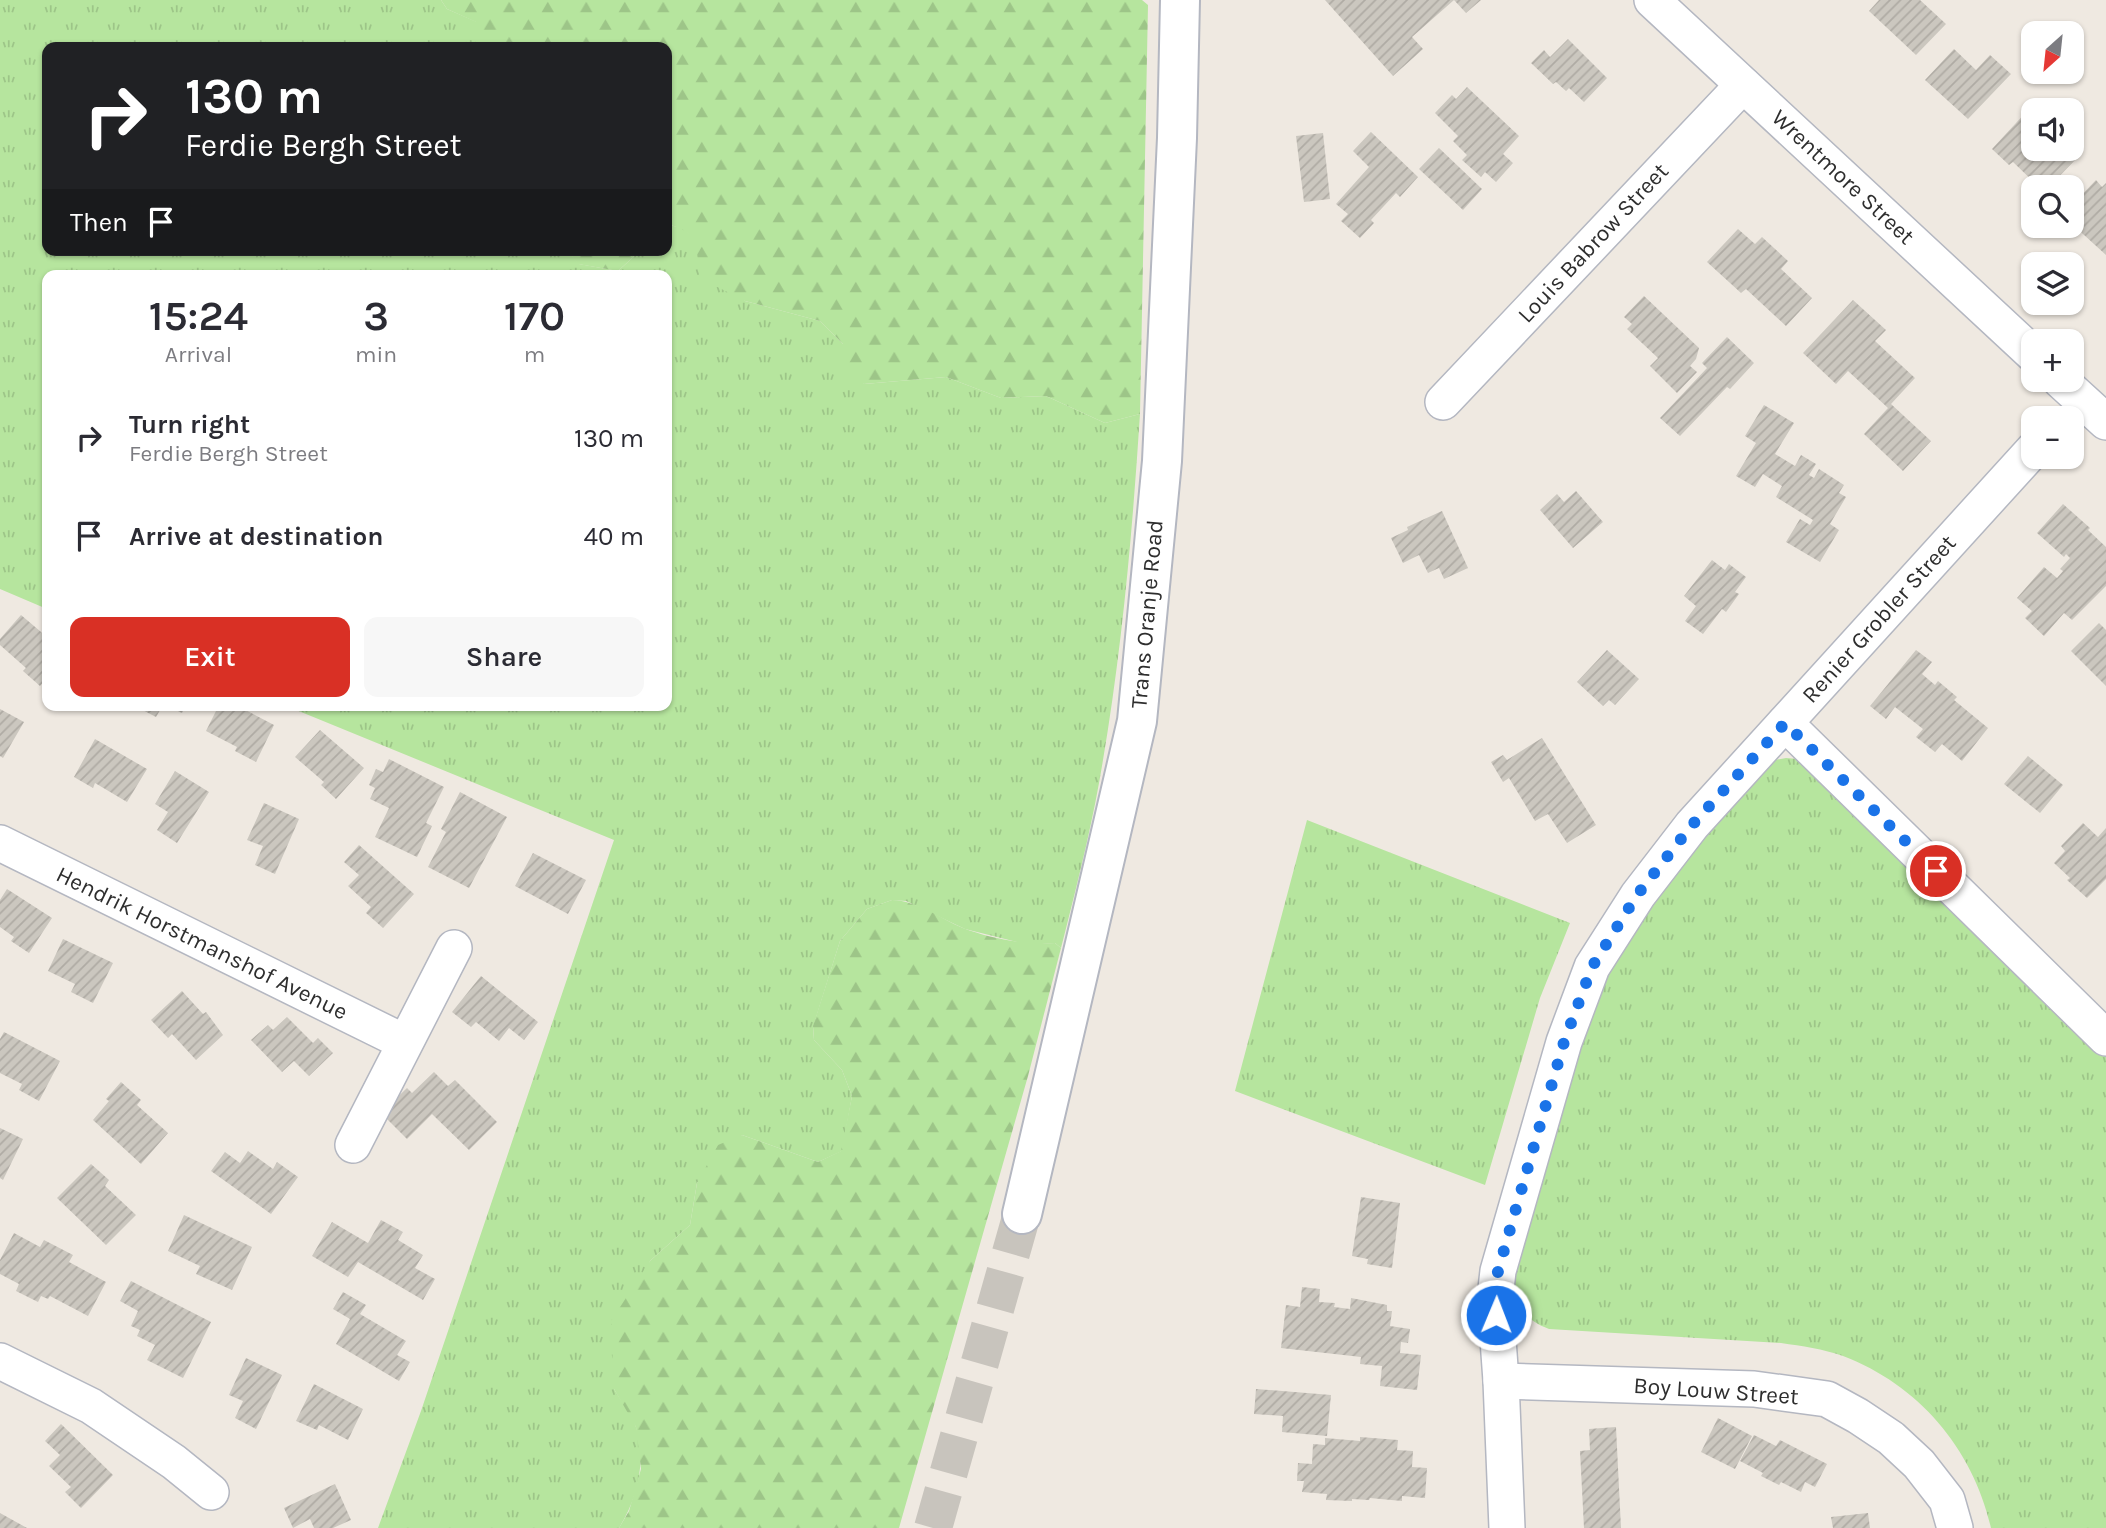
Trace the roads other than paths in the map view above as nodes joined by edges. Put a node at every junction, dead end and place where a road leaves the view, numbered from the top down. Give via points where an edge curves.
1 (1180, 0) edge
2 (1652, 0) edge
3 (1743, 85) junction
4 (2021, 343) edge
5 (2067, 399) edge
6 (1443, 402) dead end
7 (2106, 422) edge
8 (2021, 463) edge
9 (1785, 723) junction
10 (0, 843) edge
11 (454, 948) dead end
12 (2106, 1038) edge
13 (404, 1042) junction
14 (352, 1145) dead end
15 (1021, 1214) tunnel mouth
16 (0, 1362) edge
17 (1501, 1381) junction
18 (211, 1492) dead end
19 (1507, 1528) edge
20 (1955, 1528) edge

1 - 15 main road, Trans Oranje Road via 1162,461 1137,721
2 - 3 street, Wrentmore Street
3 - 4 street, Wrentmore Street
3 - 6 street, Louis Babrow Street
5 - 7 street
8 - 9 street, Renier Grobler Street
9 - 12 street
9 - 17 street, Renier Grobler Street via 1692,825 1637,895 1592,967 1564,1042 1498,1271 1495,1298
10 - 13 street, Hendrik Horstmanshof Avenue
11 - 13 street
13 - 14 street
16 - 18 street via 91,1406
17 - 19 street, Renier Grobler Street
17 - 20 street, Boy Louw Street via 1754,1389 1827,1399 1891,1438 1919,1464 1947,1500

